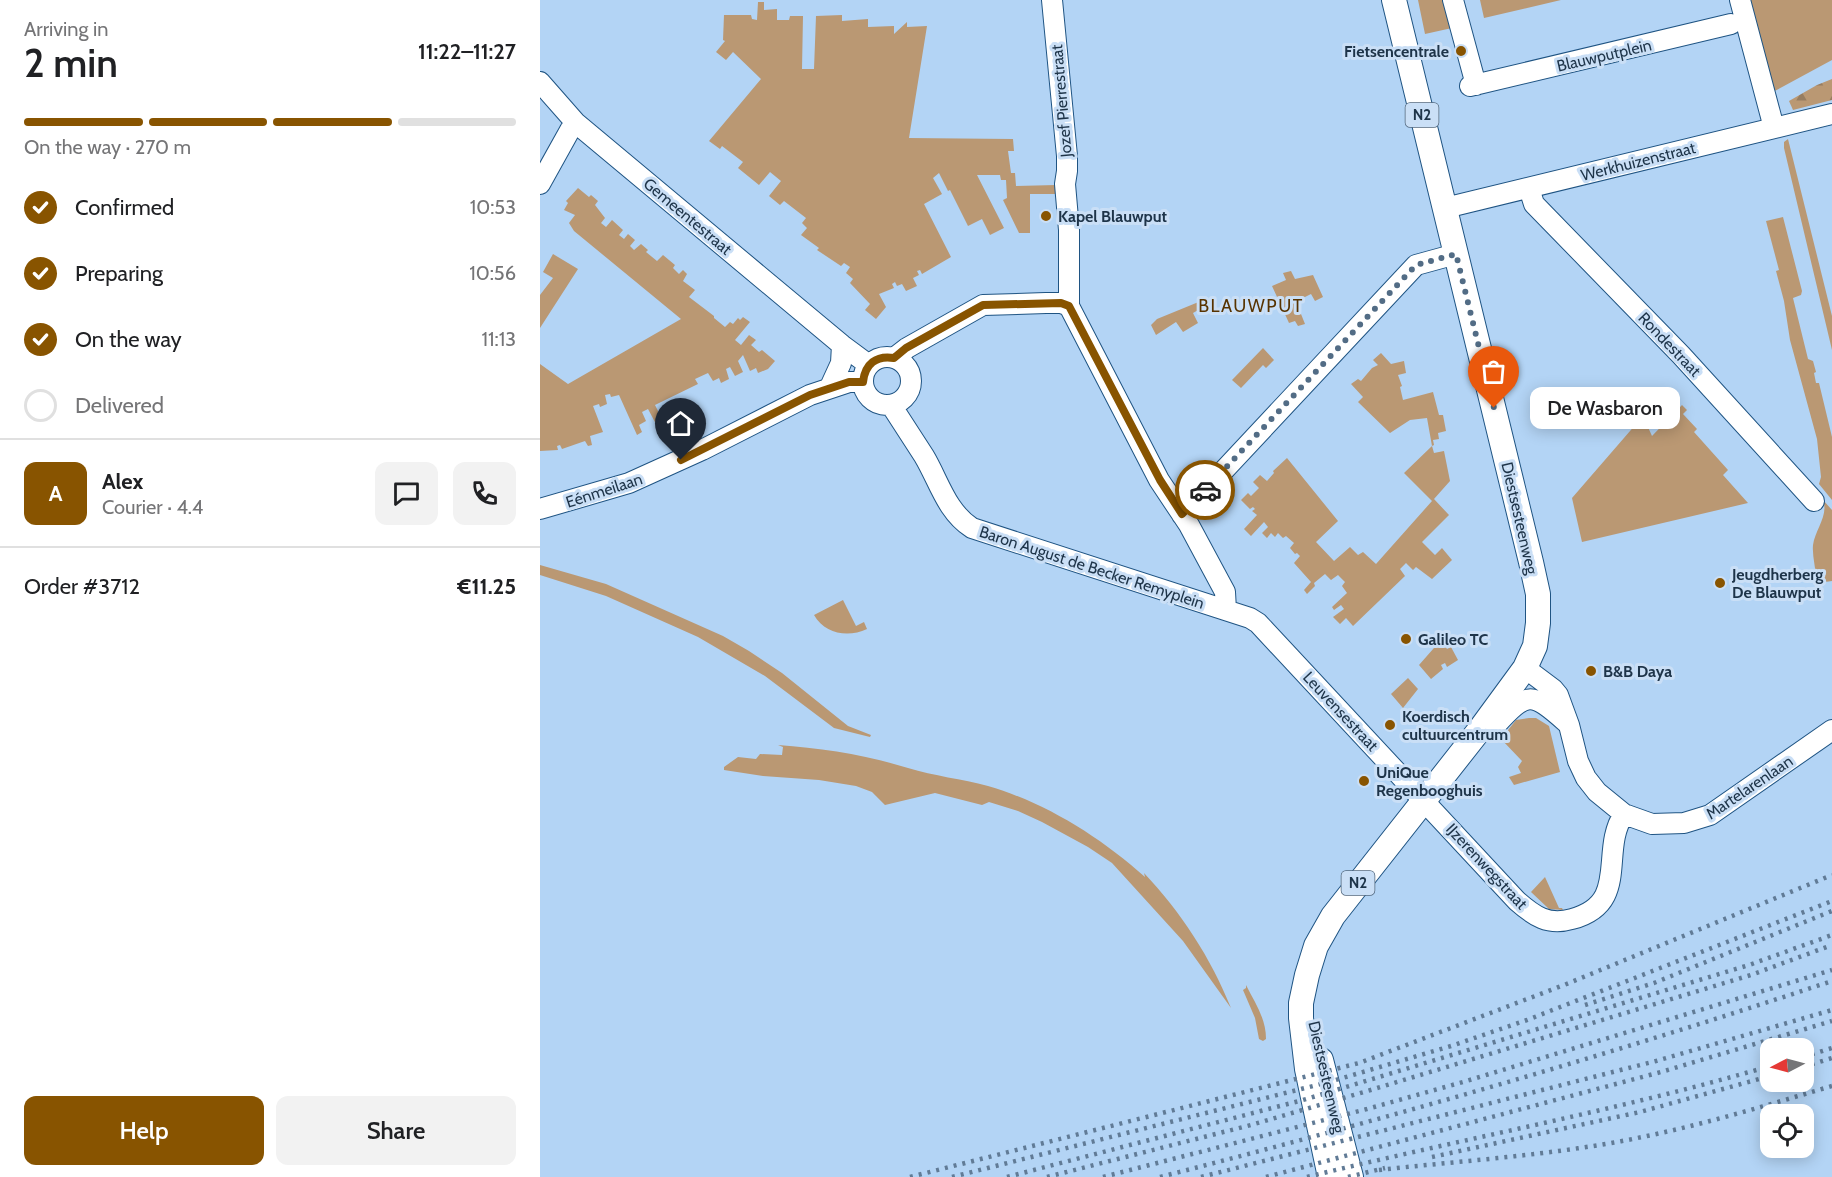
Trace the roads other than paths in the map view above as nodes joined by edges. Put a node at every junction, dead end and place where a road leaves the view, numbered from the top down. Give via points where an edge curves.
1 (1052, 0) edge
2 (1394, 0) edge
3 (1453, 0) edge
4 (1740, 0) edge
5 (1731, 24) dead end
6 (540, 82) edge
7 (1832, 114) edge
8 (576, 123) junction
9 (1774, 128) junction
10 (540, 184) edge
11 (1529, 188) junction
12 (1445, 208) junction
13 (1456, 254) junction
14 (1069, 306) junction
15 (842, 345) junction
16 (894, 358) junction
17 (866, 373) junction
18 (830, 387) junction
19 (897, 402) junction
20 (1814, 501) dead end
21 (540, 508) edge
22 (1182, 514) junction
23 (1226, 610) junction
24 (1258, 622) joint
25 (1525, 668) junction
26 (1569, 725) junction
27 (1481, 728) junction
28 (1832, 730) edge
29 (1424, 800) junction
30 (1624, 814) junction
31 (1307, 975) junction
32 (1330, 1177) edge
33 (1351, 1177) edge

1 - 14 street, Jozef Pierrestraat via 1067,156
2 - 12 main road, Diestsesteenweg / N2
3 - 5 street, Blauwputplein via 1473,86
4 - 9 street
6 - 8 street, Gemeentestraat
7 - 9 street, Werkhuizenstraat
8 - 10 street
8 - 15 street, Gemeentestraat
9 - 11 street, Werkhuizenstraat
11 - 12 street, Werkhuizenstraat
11 - 20 street, Rondestraat via 1534,204 1681,355
12 - 13 main road, Diestsesteenweg / N2
13 - 22 street via 1416,265
13 - 25 main road, Diestsesteenweg / N2 via 1538,594 1535,646
14 - 16 street via 983,305
14 - 22 street via 1160,480
15 - 17 street, Gemeentestraat
15 - 18 street via 841,363
16 - 17 street via 875,360
16 - 19 street, Baron August de Becker Remyplein via 903,363 911,376 911,387
17 - 18 street, Eénmeilaan
17 - 19 street via 866,396 882,405
18 - 21 street, Eénmeilaan via 660,471 590,496
19 - 23 street, Baron August de Becker Remyplein via 949,505 972,528
22 - 23 street via 1225,592
23 - 24 street, Baron August de Becker Remyplein
24 - 29 street, Leuvensestraat
25 - 26 street, Martelarenlaan via 1558,695
25 - 27 main road, Diestsesteenweg / N2
26 - 27 street via 1545,704 1528,700 1515,704 1495,726
26 - 30 street, Martelarenlaan via 1586,777 1602,798
27 - 29 main road, Diestsesteenweg / N2
28 - 30 street, Martelarenlaan via 1723,808 1698,820 1659,825
29 - 30 street, IJzerenwegstraat via 1517,901 1536,917 1552,922 1581,917 1603,900 1610,887 1617,825
29 - 31 main road, Diestsesteenweg / N2 via 1333,916 1316,946
31 - 32 main road, Diestsesteenweg / N2 via 1301,1003 1302,1032
31 - 33 main road, Diestsesteenweg / N2 via 1320,1058

